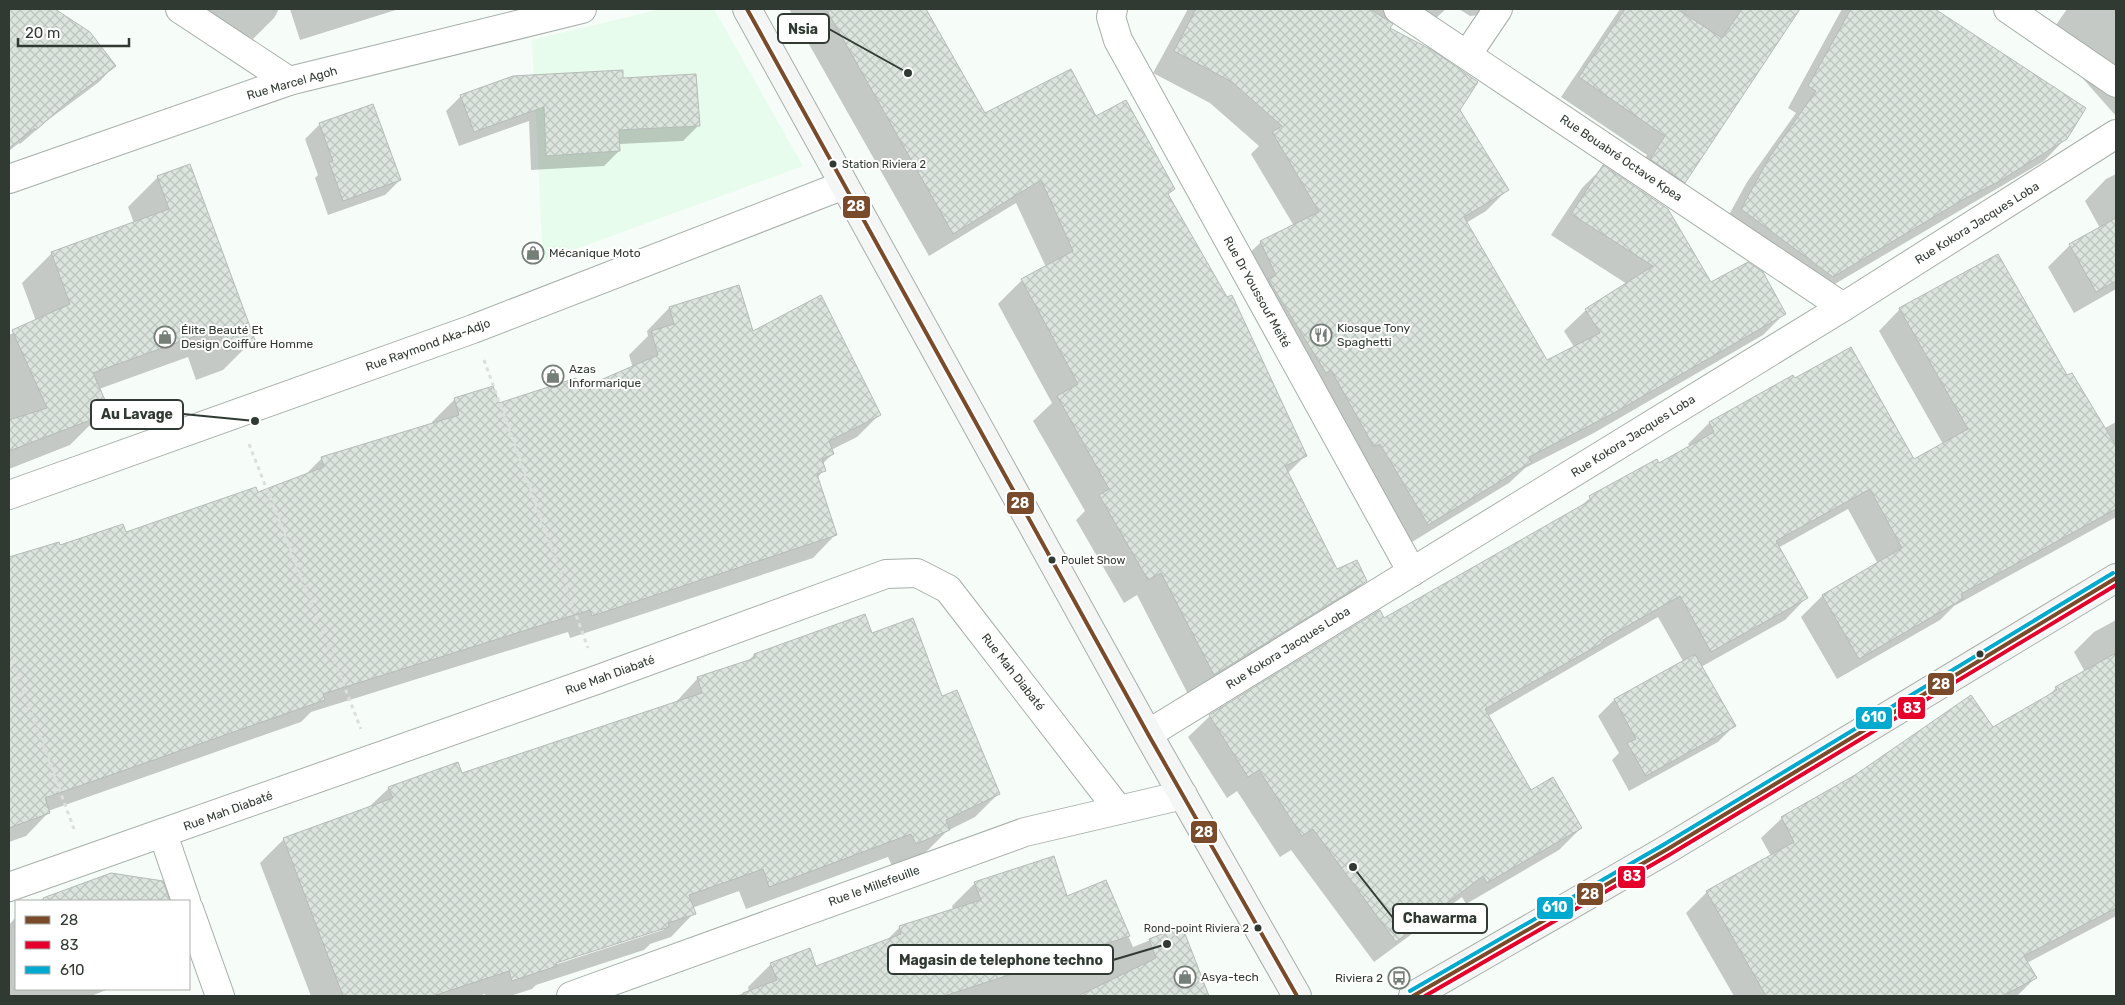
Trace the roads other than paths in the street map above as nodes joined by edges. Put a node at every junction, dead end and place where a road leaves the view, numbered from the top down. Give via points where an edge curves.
1 (180, 9) edge
2 (582, 9) edge
3 (747, 9) edge
4 (1113, 9) edge
5 (1398, 9) edge
6 (1498, 9) edge
7 (2008, 9) edge
8 (1467, 55) junction
9 (289, 81) junction
10 (2116, 83) edge
11 (2116, 134) edge
12 (9, 179) edge
13 (844, 185) junction
14 (1843, 307) junction
15 (9, 495) edge
16 (1412, 572) junction
17 (2116, 578) edge
18 (1148, 734) junction
19 (1183, 795) junction
20 (1118, 809) junction
21 (163, 834) junction
22 (9, 887) edge
23 (186, 900) edge
24 (190, 911) edge
25 (220, 996) edge
26 (571, 996) edge
27 (1297, 996) edge
28 (1413, 996) edge

1 - 9 street
2 - 9 street, Rue Marcel Agoh
3 - 13 street
4 - 16 street, Rue Dr Youssouf Meïté via 1111,17 1118,40
5 - 8 street, Rue Bouabré Octave Kpea
6 - 8 street
7 - 10 street
8 - 14 street, Rue Bouabré Octave Kpea
9 - 12 street, Rue Marcel Agoh
11 - 14 street, Rue Kokora Jacques Loba
13 - 15 street, Rue Raymond Aka-Adjo via 473,329
13 - 18 street
14 - 16 street, Rue Kokora Jacques Loba
16 - 18 street, Rue Kokora Jacques Loba
17 - 28 street via 1666,850
18 - 19 street
19 - 20 street, Rue le Millefeuille
19 - 27 street
20 - 21 street, Rue Mah Diabaté via 948,589 917,574 886,574
20 - 26 street, Rue le Millefeuille via 984,845
21 - 22 street, Rue Mah Diabaté
21 - 23 street
24 - 25 street

